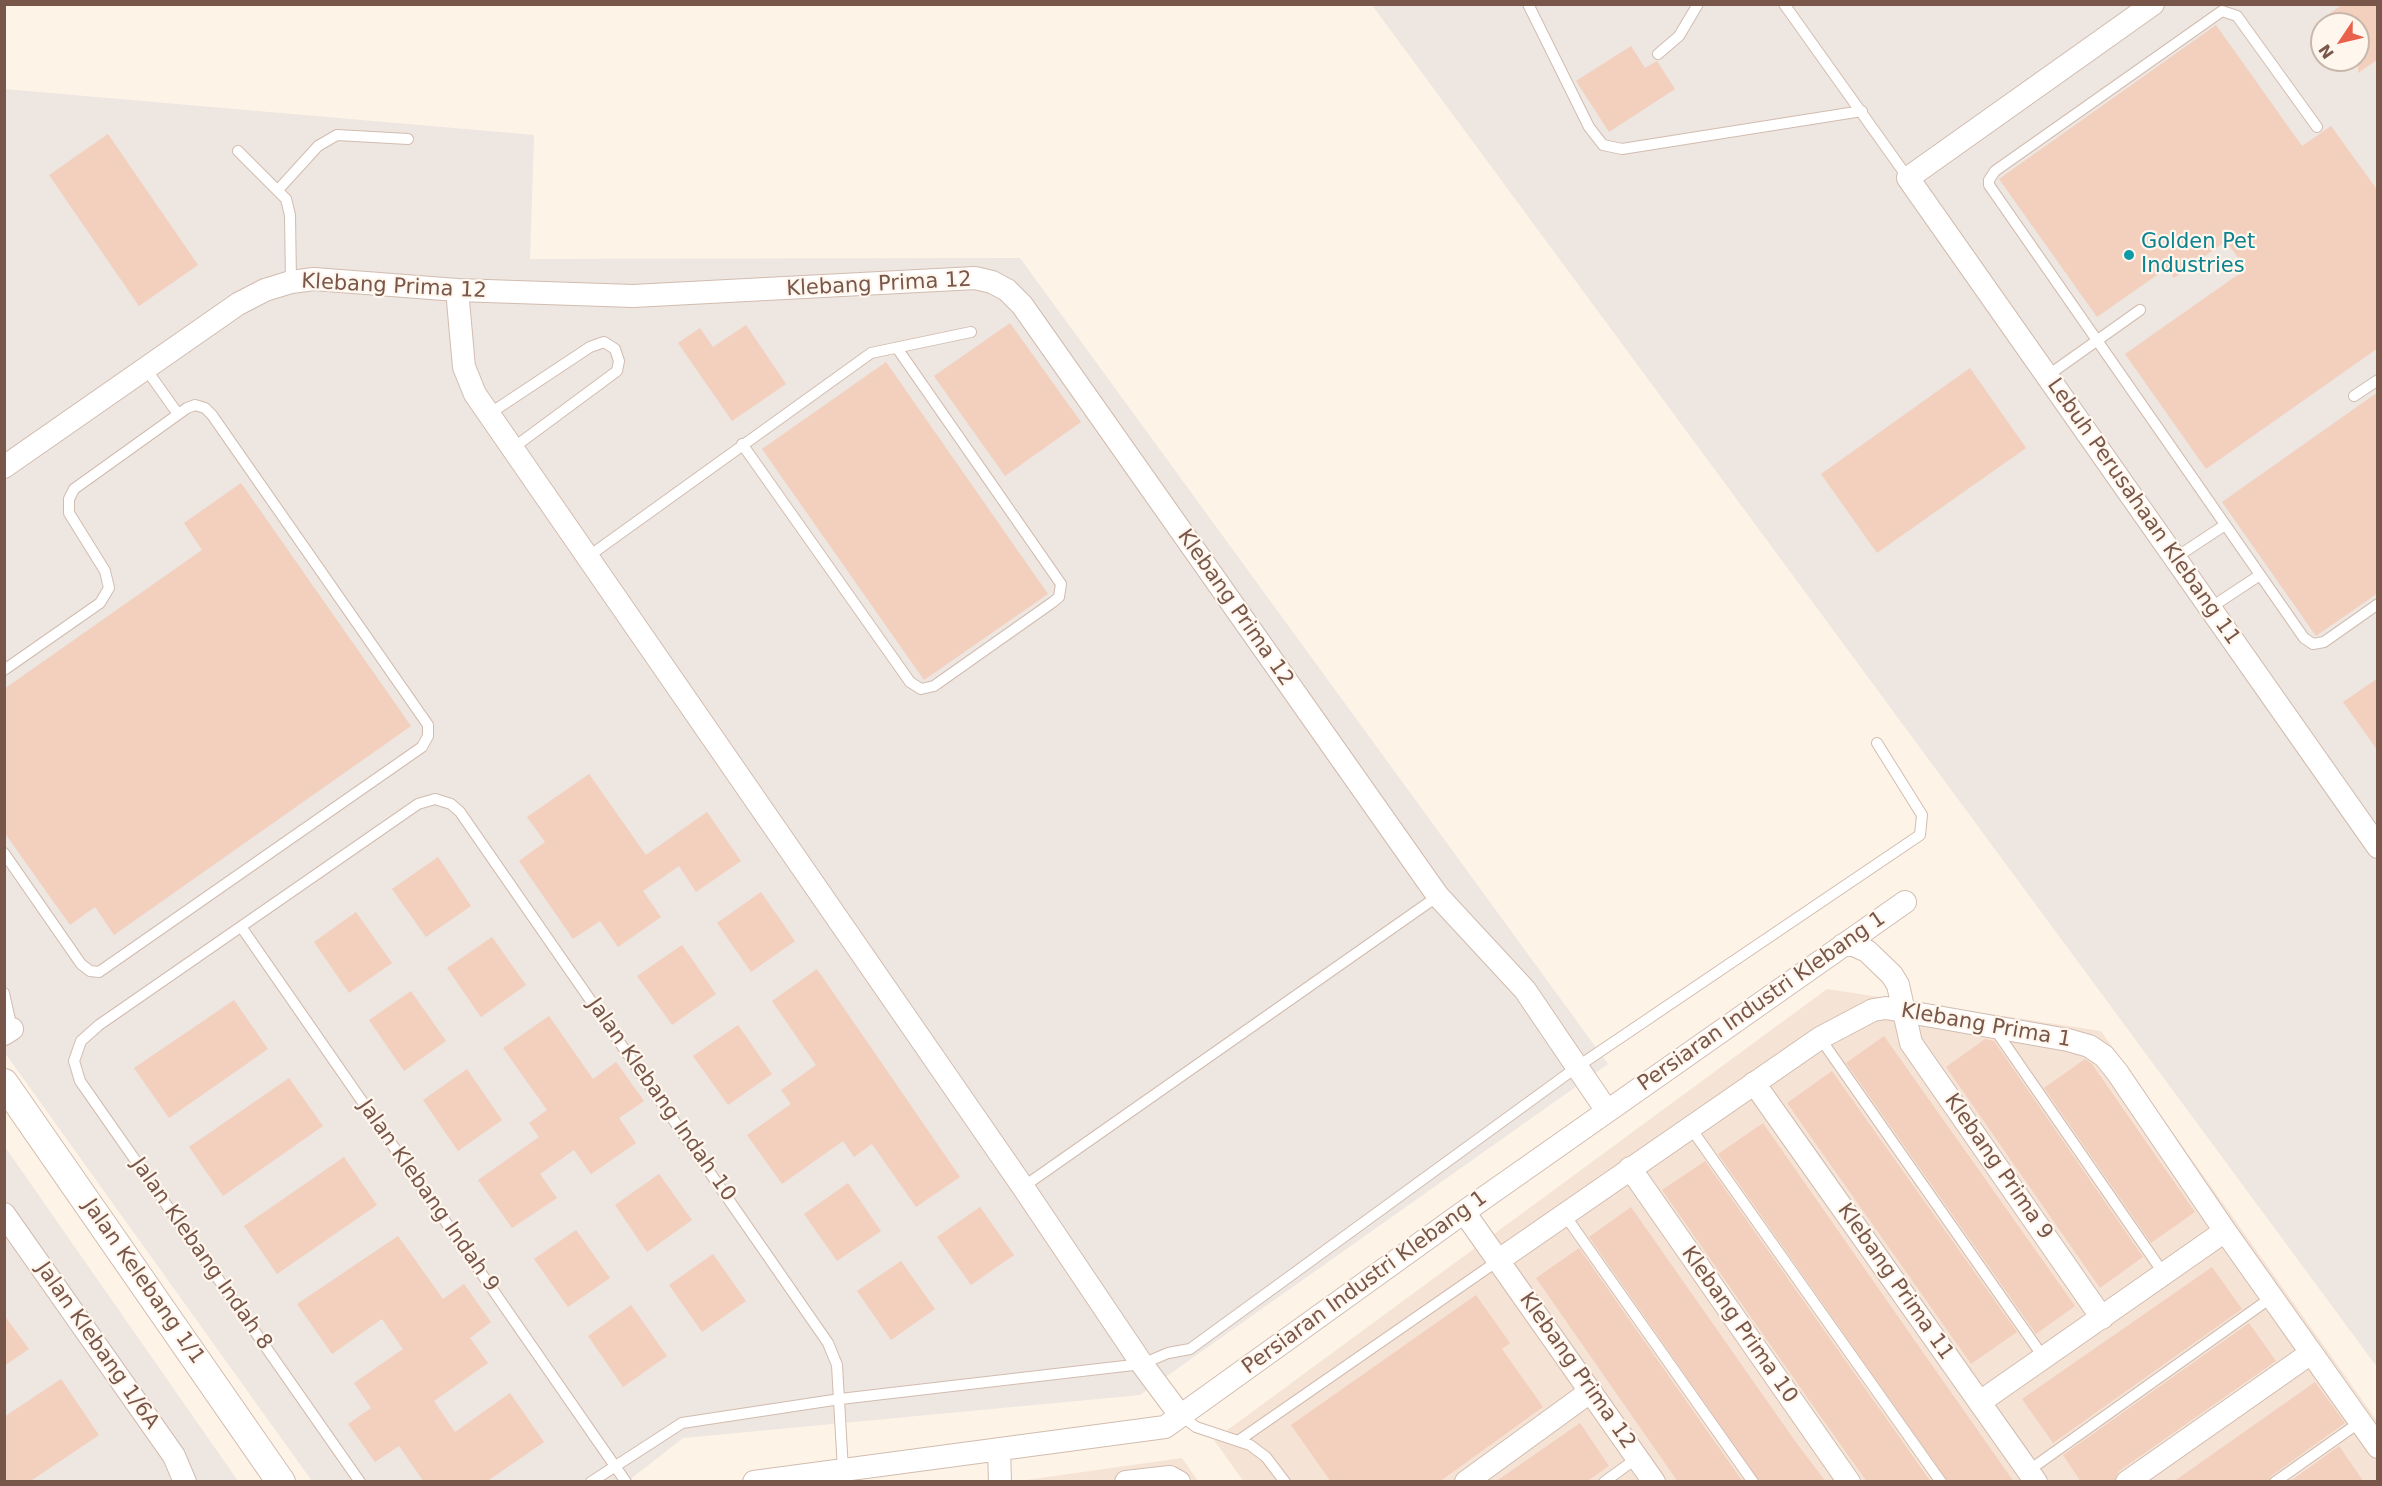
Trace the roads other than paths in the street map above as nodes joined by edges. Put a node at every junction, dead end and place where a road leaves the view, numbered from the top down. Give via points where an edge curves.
1 (1528, 4) edge
2 (1698, 4) edge
3 (1784, 4) edge
4 (2153, 4) edge
5 (1658, 54) dead end
6 (1862, 111) junction
7 (2317, 127) dead end
8 (408, 139) dead end
9 (238, 151) dead end
10 (1908, 178) junction
11 (278, 190) junction
12 (291, 282) junction
13 (457, 290) junction
14 (2140, 310) dead end
15 (971, 332) dead end
16 (2096, 340) junction
17 (897, 348) junction
18 (146, 369) junction
19 (2047, 376) junction
20 (2378, 380) edge
21 (2354, 396) dead end
22 (178, 414) junction
23 (489, 414) junction
24 (742, 444) junction
25 (513, 448) junction
26 (4, 467) edge
27 (2225, 525) junction
28 (589, 556) junction
29 (2175, 558) junction
30 (2260, 575) junction
31 (2378, 604) edge
32 (2210, 608) junction
33 (4, 670) edge
34 (1877, 743) dead end
35 (396, 819) joint
36 (2378, 847) edge
37 (4, 853) edge
38 (1438, 896) junction
39 (1905, 902) dead end
40 (242, 928) junction
41 (1843, 945) junction
42 (4, 993) edge
43 (1904, 1011) junction
44 (1992, 1026) junction
45 (8, 1031) edge
46 (1820, 1038) junction
47 (1577, 1067) junction
48 (4, 1083) edge
49 (1754, 1083) junction
50 (1607, 1111) junction
51 (1689, 1126) junction
52 (1630, 1168) junction
53 (1023, 1187) junction
54 (1464, 1212) junction
55 (4, 1214) edge
56 (1564, 1214) junction
57 (2226, 1232) junction
58 (1499, 1260) junction
59 (2164, 1275) junction
60 (2272, 1297) junction
61 (2103, 1318) junction
62 (2311, 1353) junction
63 (2044, 1358) junction
64 (1142, 1364) junction
65 (1591, 1391) junction
66 (840, 1399) junction
67 (1980, 1402) junction
68 (1180, 1415) junction
69 (2360, 1422) junction
70 (1238, 1441) junction
71 (2378, 1447) edge
72 (999, 1449) junction
73 (1637, 1458) junction
74 (614, 1465) junction
75 (843, 1470) junction
76 (2032, 1476) edge
77 (279, 1477) edge
78 (185, 1482) edge
79 (360, 1482) edge
80 (591, 1482) edge
81 (626, 1482) edge
82 (754, 1482) edge
83 (1000, 1482) edge
84 (1126, 1482) edge
85 (1179, 1482) edge
86 (1285, 1482) edge
87 (1466, 1482) edge
88 (1604, 1482) edge
89 (1654, 1482) edge
90 (1753, 1482) edge
91 (1849, 1482) edge
92 (1941, 1482) edge
93 (2127, 1482) edge
94 (2275, 1482) edge

1 - 6 lane via 1589,128 1603,145 1622,149
2 - 5 lane via 1679,36
3 - 6 lane
4 - 10 street
6 - 10 lane
7 - 16 lane via 2236,16 2222,10 1995,171 1989,180 1992,190
8 - 11 lane via 337,135 318,146
9 - 11 lane
10 - 19 street, Lebuh Perusahaan Klebang 11
11 - 12 lane via 286,199 290,214
12 - 13 street, Klebang Prima 12 via 314,279
12 - 18 street, Klebang Prima 12 via 238,304
13 - 23 street via 464,367
13 - 38 street, Klebang Prima 12 via 633,296 975,278 1007,290 1022,305
14 - 16 lane
15 - 17 lane
16 - 19 lane
16 - 27 lane
17 - 24 lane via 871,353
17 - 24 lane via 1061,584 1059,597 1053,603 934,686 921,689 910,682
18 - 22 lane
18 - 26 street, Klebang Prima 12
19 - 29 street, Lebuh Perusahaan Klebang 11
20 - 21 lane
22 - 33 lane via 74,489 69,513 105,571 109,588 100,603
22 - 37 lane via 195,405 212,415 422,714 428,736 422,747 99,972 81,964
23 - 25 street
23 - 25 lane via 590,346 604,342 615,349 617,371
24 - 28 lane
25 - 28 street
27 - 29 lane
27 - 30 lane
28 - 53 street
29 - 32 street, Lebuh Perusahaan Klebang 11
30 - 31 lane via 2304,638 2313,644 2324,642
30 - 32 lane
32 - 36 street, Lebuh Perusahaan Klebang 11
34 - 47 lane via 1922,815 1920,835
35 - 40 lane, Jalan Klebang Indah 8
35 - 66 lane, Jalan Klebang Indah 10 via 418,804 435,799 460,812 813,1319 837,1365
38 - 47 street, Klebang Prima 12 via 1525,990
38 - 53 lane
39 - 41 street, Persiaran Industri Klebang 1
40 - 74 lane, Jalan Klebang Indah 9
40 - 79 lane, Jalan Klebang Indah 8 via 99,1025 76,1050 75,1071
41 - 43 street, Klebang Prima 9 via 1854,945 1884,965 1898,985
41 - 50 street, Persiaran Industri Klebang 1
42 - 45 lane
43 - 44 street, Klebang Prima 1
43 - 46 street, Klebang Prima 1 via 1873,1010
43 - 61 street, Klebang Prima 9 via 1911,1043
44 - 57 street, Klebang Prima 1 via 2068,1040 2089,1046 2104,1056
44 - 59 lane
46 - 49 street, Klebang Prima 1
46 - 63 lane
47 - 50 street, Klebang Prima 12
47 - 64 lane via 1219,1330 1190,1349
48 - 77 street, Jalan Kelebang 1/1
49 - 51 street, Klebang Prima 1
49 - 67 street, Klebang Prima 11
50 - 54 street, Persiaran Industri Klebang 1
51 - 52 street, Klebang Prima 1
51 - 92 lane
52 - 56 street, Klebang Prima 1
52 - 91 street, Klebang Prima 10
53 - 64 street
54 - 58 street, Klebang Prima 12
54 - 68 street, Persiaran Industri Klebang 1
55 - 78 street, Jalan Klebang 1/6A via 174,1456
56 - 58 street, Klebang Prima 1
56 - 90 lane
57 - 59 street
57 - 60 street, Klebang Prima 1
58 - 65 street, Klebang Prima 12
58 - 70 lane
59 - 61 street
60 - 62 street, Klebang Prima 1
60 - 76 lane
61 - 63 street
62 - 69 street, Klebang Prima 1
62 - 93 street
63 - 67 street
64 - 66 lane
64 - 68 street
65 - 73 street, Klebang Prima 12
65 - 87 street
66 - 74 lane via 682,1423
66 - 75 lane, Jalan Klebang Indah 10
67 - 76 street, Klebang Prima 11
68 - 70 lane via 1196,1427
68 - 72 street, Persiaran Industri Klebang 1 via 1161,1428
69 - 71 street, Klebang Prima 1
69 - 94 lane
70 - 86 lane via 1266,1457
72 - 75 street, Persiaran Industri Klebang 1
72 - 83 street
73 - 88 lane
73 - 89 street, Klebang Prima 12
74 - 80 lane
74 - 81 lane, Jalan Klebang Indah 9
75 - 82 street, Persiaran Industri Klebang 1
84 - 85 street via 1170,1477

